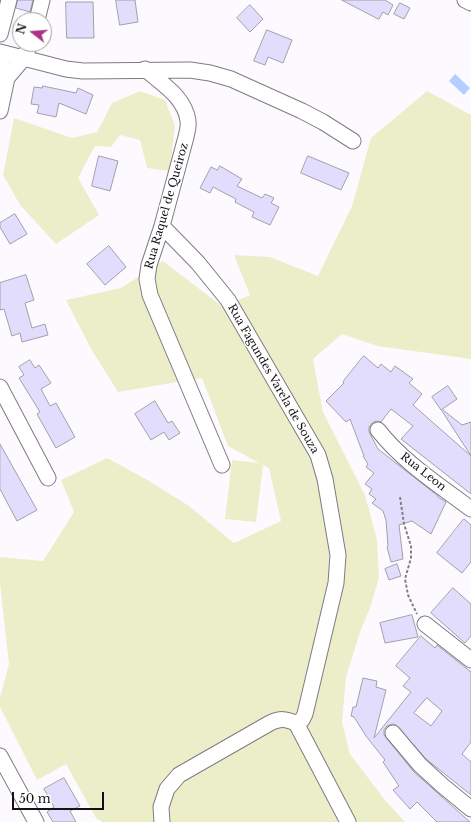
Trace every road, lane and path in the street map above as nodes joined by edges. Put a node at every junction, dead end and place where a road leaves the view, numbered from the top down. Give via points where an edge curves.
1 (9, 0) edge
2 (42, 0) edge
3 (465, 0) edge
4 (471, 3) edge
5 (39, 12) edge
6 (0, 34) edge
7 (0, 52) edge
8 (27, 52) edge
9 (0, 57) edge
10 (24, 58) junction
11 (145, 69) junction
12 (7, 78) junction
13 (0, 111) edge
14 (353, 140) dead end
15 (162, 226) junction
16 (0, 388) edge
17 (378, 430) dead end
18 (222, 465) dead end
19 (48, 478) dead end
20 (400, 497) dead end
21 (471, 509) edge
22 (426, 624) joint
23 (471, 660) edge
24 (296, 723) junction
25 (393, 733) dead end
26 (0, 756) edge
27 (471, 809) edge
28 (36, 822) edge
29 (162, 822) edge
30 (348, 822) edge

1 - 6 street
2 - 5 street
3 - 4 street
7 - 10 street
8 - 10 street
9 - 12 street
10 - 11 street via 83,71
10 - 12 street
11 - 14 street via 190,70 231,79 302,111
11 - 15 street, Rua Raquel de Queiroz via 178,97 185,108 188,122
12 - 13 street
15 - 18 street, Rua Raquel de Queiroz via 149,265 147,279 150,295
15 - 24 street, Rua Fagundes Varela de Souza via 198,263 228,300 318,455 325,478 338,555 336,583 307,708 302,720
16 - 19 street
17 - 21 street, Rua Leon via 402,456
20 - 22 path via 404,524 411,546 411,558 405,579 408,595 416,613
22 - 23 street
24 - 29 street via 279,719 270,723 179,775 167,788 161,807
24 - 30 street
25 - 27 street via 420,765
26 - 28 street

